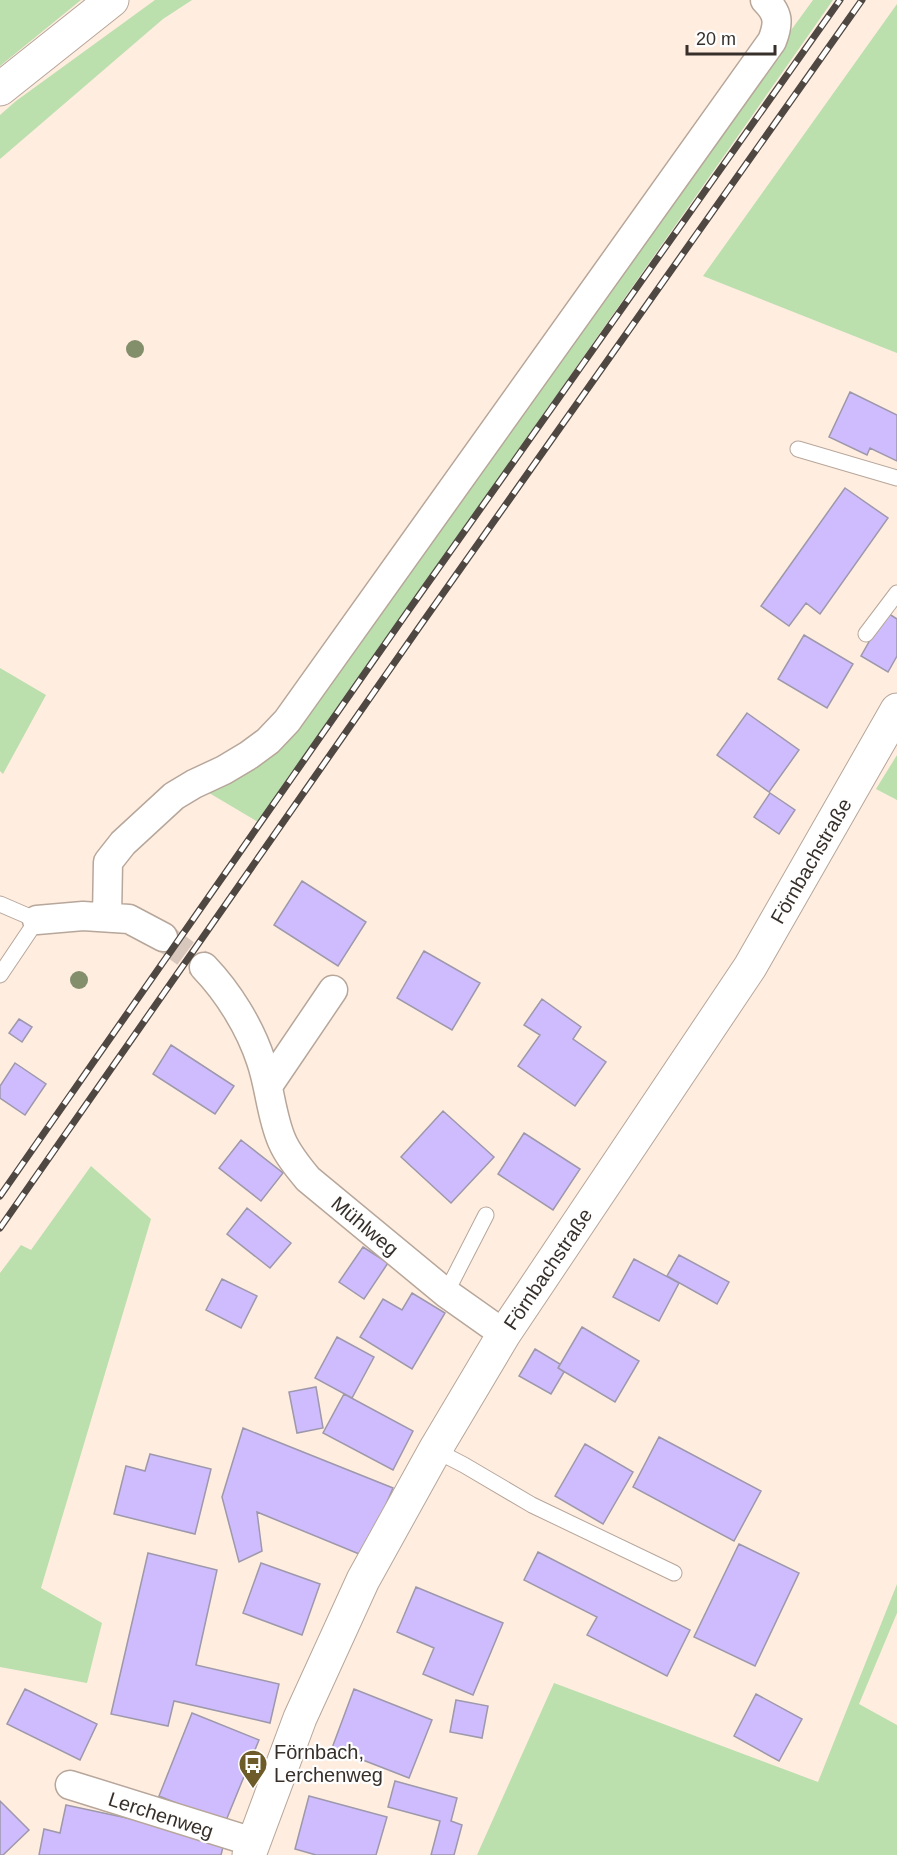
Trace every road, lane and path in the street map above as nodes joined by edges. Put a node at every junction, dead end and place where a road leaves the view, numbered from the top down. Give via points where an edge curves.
1 (112, 0) edge
2 (765, 0) edge
3 (0, 89) edge
4 (798, 450) dead end
5 (897, 478) edge
6 (897, 593) edge
7 (866, 634) dead end
8 (897, 710) edge
9 (0, 904) edge
10 (107, 917) junction
11 (37, 920) junction
12 (163, 937) tunnel mouth
13 (204, 967) tunnel mouth
14 (0, 975) edge
15 (333, 990) dead end
16 (268, 1086) junction
17 (486, 1215) dead end
18 (446, 1293) junction
19 (504, 1334) junction
20 (435, 1450) junction
21 (674, 1573) dead end
22 (70, 1785) dead end
23 (251, 1849) edge

1 - 3 street
2 - 10 street via 776,13 778,26 772,41 293,711 268,741 174,796 108,862
4 - 5 lane
6 - 7 lane
8 - 19 street, Förnbachstraße via 750,967
9 - 11 lane
10 - 11 street
10 - 12 street via 129,920
11 - 14 lane
13 - 16 street, Mühlweg via 219,982 248,1031
15 - 16 street
16 - 18 street, Mühlweg via 282,1141 308,1179
17 - 18 lane
18 - 19 street, Mühlweg
19 - 20 street, Förnbachstraße
20 - 21 lane via 532,1505
20 - 23 street, Förnbachstraße via 358,1590 300,1718
22 - 23 street, Lerchenweg

